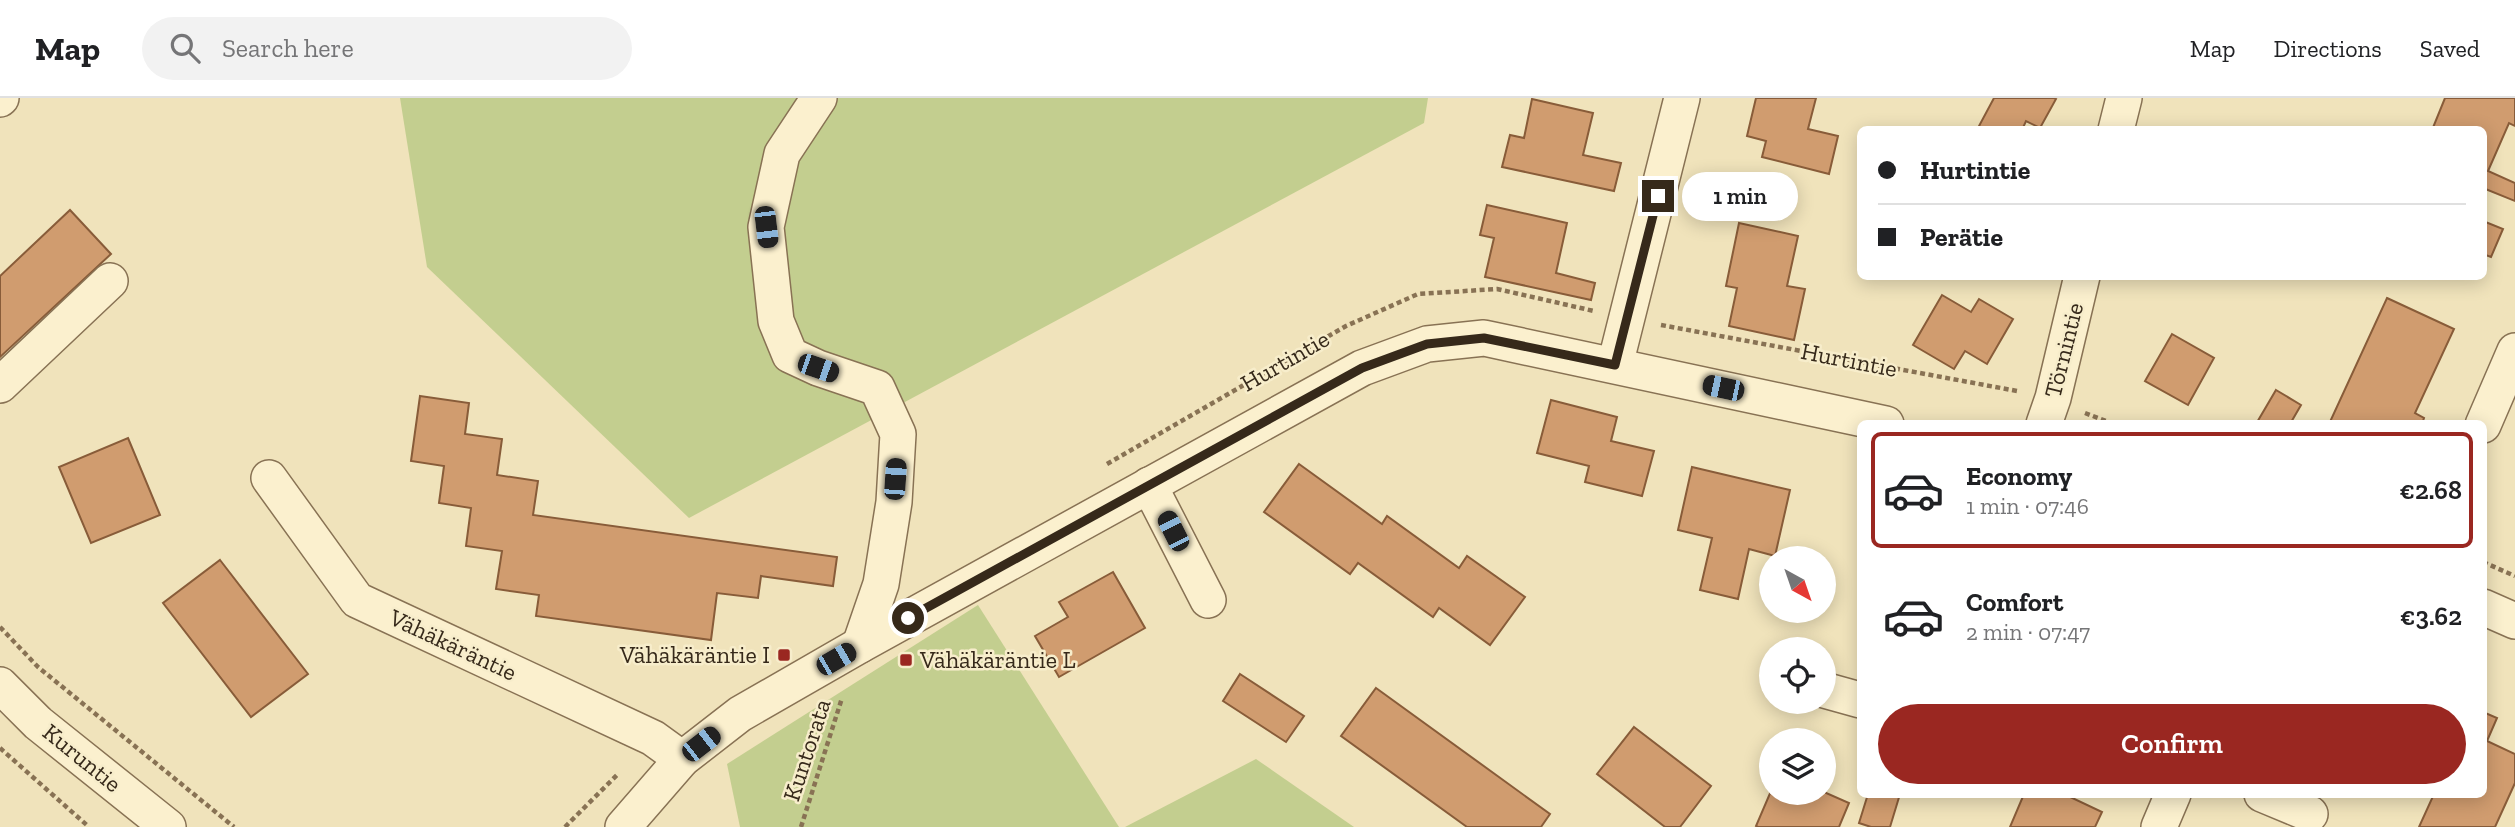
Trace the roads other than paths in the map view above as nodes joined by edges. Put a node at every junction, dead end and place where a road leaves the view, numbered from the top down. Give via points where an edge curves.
1 (820, 98) edge
2 (1682, 98) edge
3 (2124, 98) edge
4 (2117, 126) edge
5 (2081, 280) edge
6 (110, 281) dead end
7 (2515, 351) edge
8 (1615, 365) junction
9 (0, 384) edge
10 (2049, 411) edge
11 (1868, 420) edge
12 (2485, 420) edge
13 (269, 478) dead end
14 (1149, 485) junction
15 (1208, 600) dead end
16 (2487, 609) edge
17 (2515, 621) edge
18 (860, 645) junction
19 (0, 685) edge
20 (1836, 693) edge
21 (1857, 699) edge
22 (682, 759) junction
23 (2171, 798) edge
24 (2273, 798) edge
25 (2311, 812) edge
26 (169, 827) edge
27 (623, 827) edge
28 (2159, 827) edge

1 - 18 street via 782,154 766,227 776,321 790,355 877,388 898,434 894,502 881,584
2 - 8 street
3 - 4 street
5 - 10 street, Törnintie
6 - 9 street
7 - 12 street
8 - 11 street, Hurtintie
8 - 14 street, Hurtintie via 1484,338 1427,344 1362,368
13 - 22 street, Vähäkäräntie via 357,600 653,738
14 - 15 street
14 - 18 street, Hurtintie
16 - 17 street
18 - 22 street, Hurtintie via 740,714
19 - 26 street, Kuruntie via 38,723
20 - 21 street
22 - 27 street, Hurtintie
23 - 28 street
24 - 25 street

